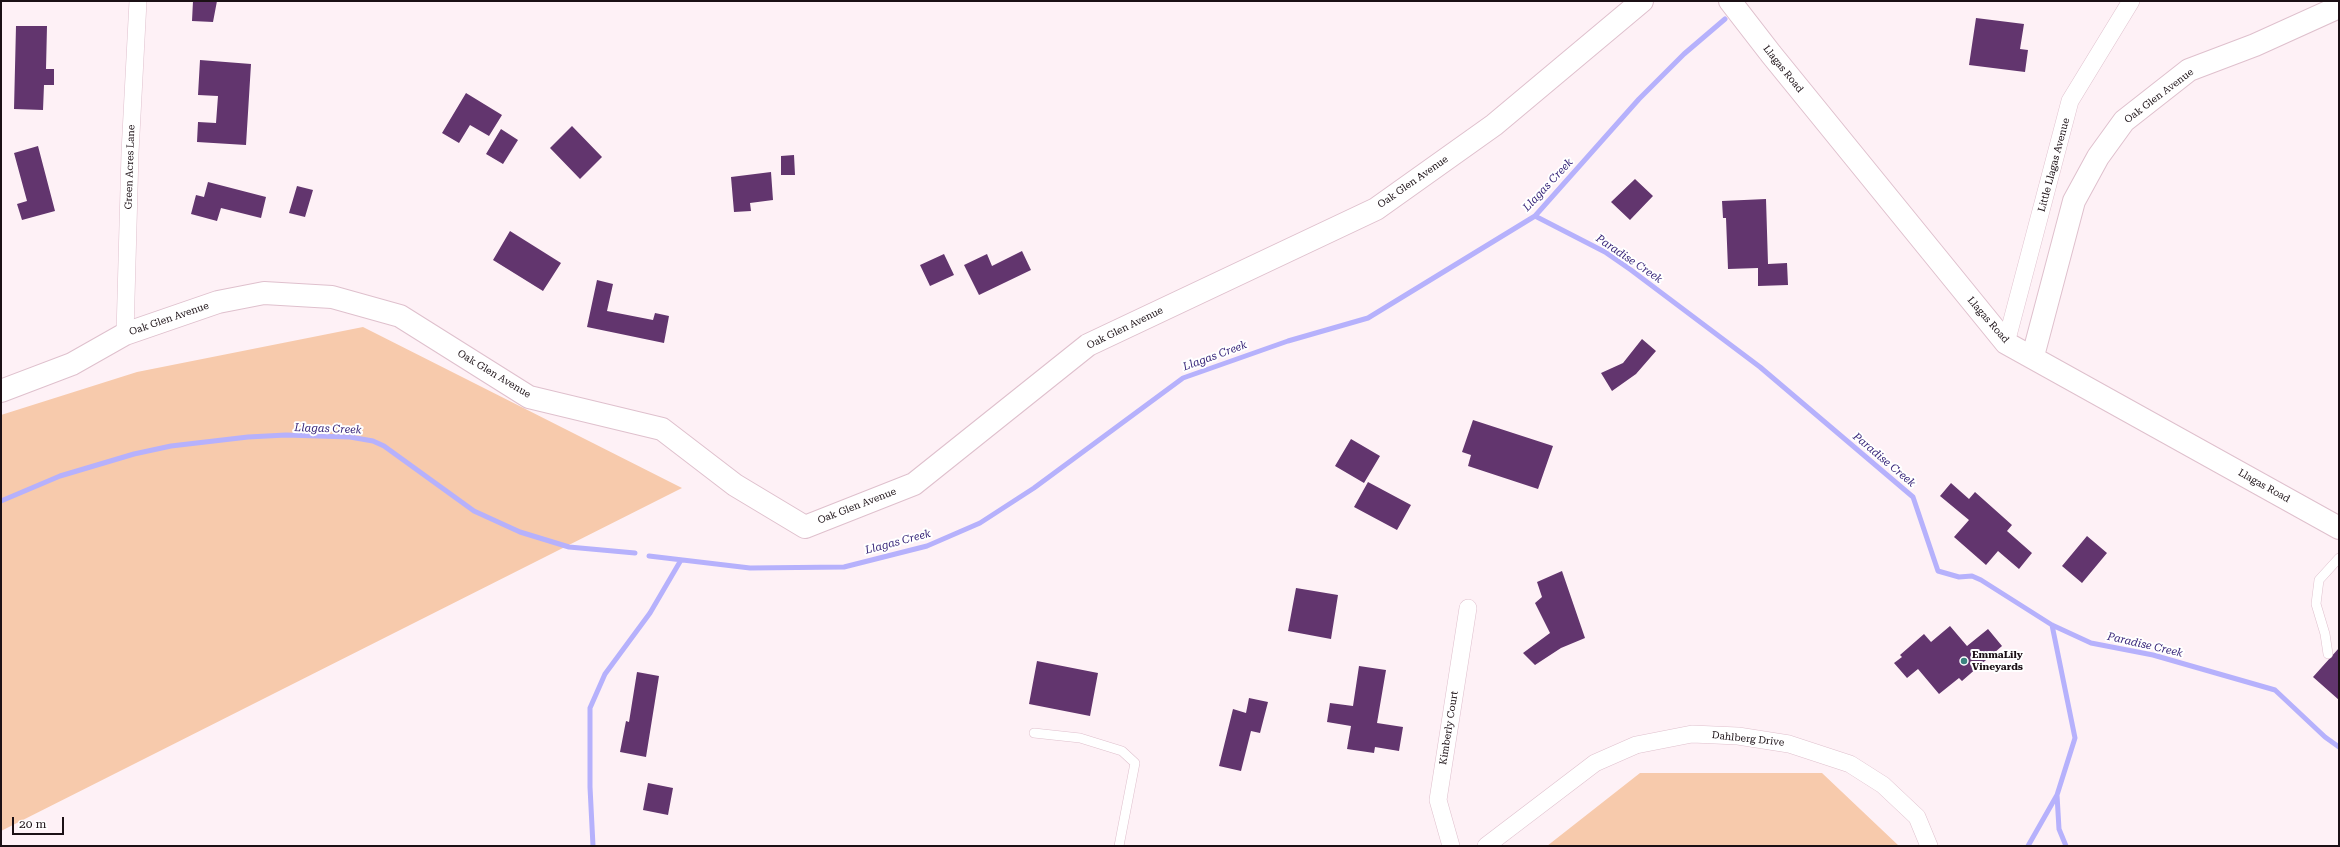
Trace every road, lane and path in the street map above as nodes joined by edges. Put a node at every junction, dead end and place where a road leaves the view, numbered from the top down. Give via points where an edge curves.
1 (138, 1) edge
2 (1642, 1) edge
3 (1730, 1) edge
4 (2131, 1) edge
5 (2339, 7) edge
6 (125, 334) junction
7 (2006, 343) junction
8 (2033, 356) junction
9 (1, 391) edge
10 (2339, 528) edge
11 (2339, 558) edge
12 (1468, 608) dead end
13 (2328, 654) dead end
14 (1034, 733) dead end
15 (1119, 846) edge
16 (1451, 846) edge
17 (1486, 846) edge
18 (1928, 846) edge

1 - 6 street, Green Acres Lane via 130,153
2 - 6 street, Oak Glen Avenue via 1494,125 1376,209 1088,344 914,484 805,527 735,485 662,429 529,397 400,316 332,297 264,293 218,302
3 - 7 street, Llagas Road
4 - 7 street, Little Llagas Avenue via 2070,101
5 - 8 street, Oak Glen Avenue via 2255,45 2189,70 2124,121 2098,157 2074,201
6 - 9 street, Oak Glen Avenue via 72,364
7 - 8 street, Llagas Road
8 - 10 street, Llagas Road
11 - 13 lane via 2319,580 2316,604
12 - 16 street, Kimberly Court via 1438,800
14 - 15 lane via 1080,738 1122,751 1135,763
17 - 18 street, Dahlberg Drive via 1595,763 1636,745 1692,734 1738,736 1789,744 1850,764 1882,785 1916,817

